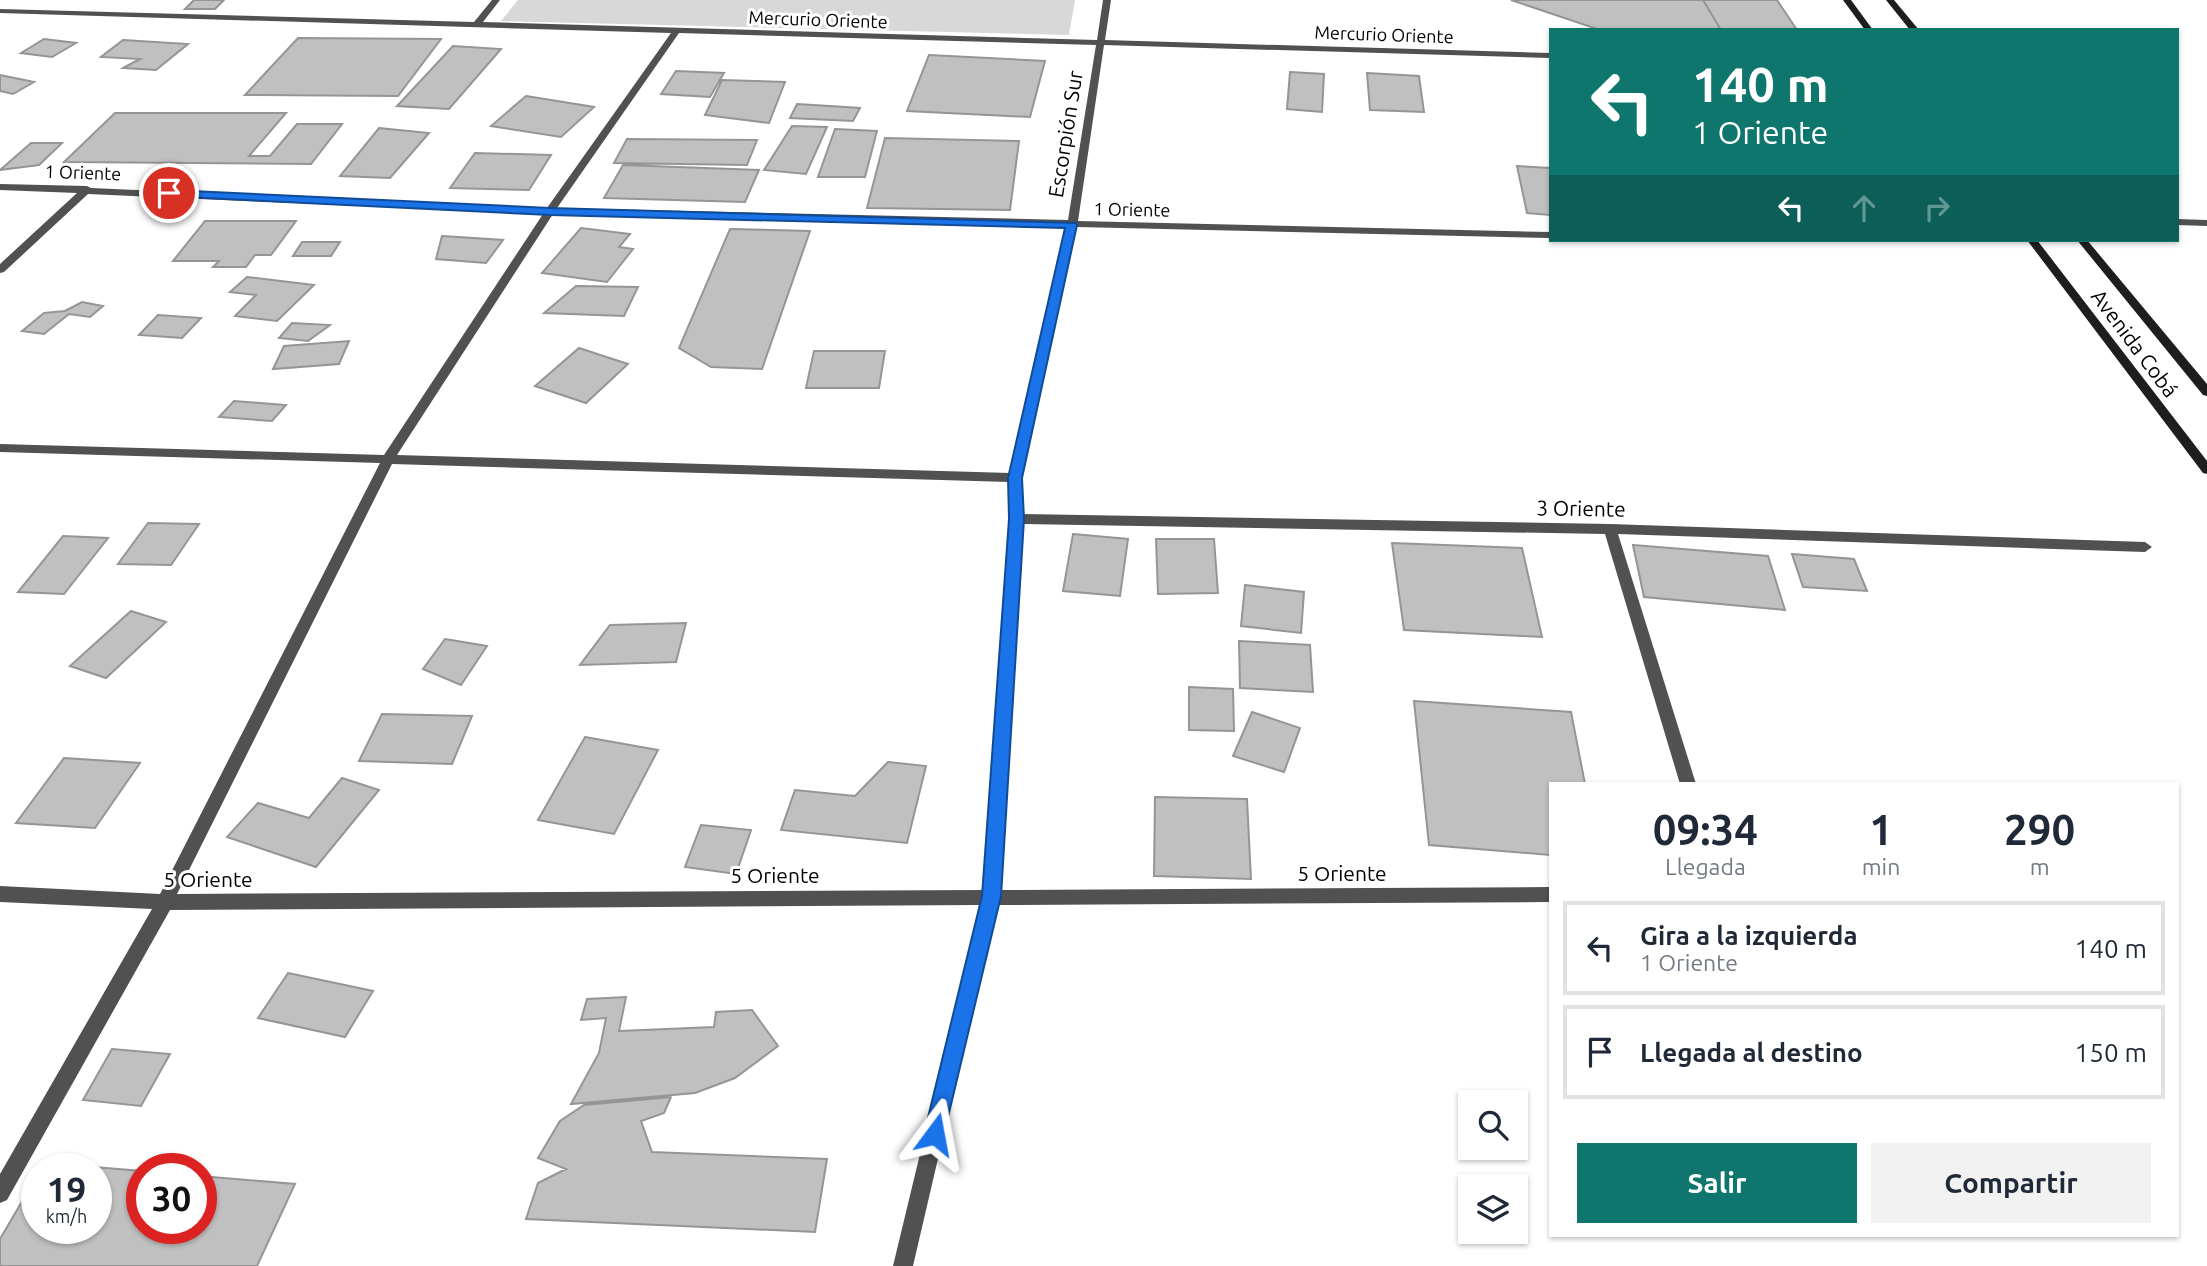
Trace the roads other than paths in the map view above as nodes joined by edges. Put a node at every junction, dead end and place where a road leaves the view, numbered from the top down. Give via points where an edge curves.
1 (496, 0) edge
2 (1107, 0) edge
3 (1847, 0) edge
4 (1891, 0) edge
5 (0, 11) edge
6 (476, 25) junction
7 (1868, 28) edge
8 (1912, 28) edge
9 (676, 31) junction
10 (1101, 42) junction
11 (1549, 55) edge
12 (0, 187) edge
13 (87, 190) junction
14 (550, 211) junction
15 (2179, 222) edge
16 (2207, 223) edge
17 (1072, 225) junction
18 (1549, 235) edge
19 (2034, 242) edge
20 (2084, 242) edge
21 (0, 270) edge
22 (2207, 392) edge
23 (0, 448) edge
24 (388, 458) junction
25 (2207, 470) edge
26 (1015, 478) junction
27 (1017, 519) junction
28 (1611, 529) junction
29 (2145, 547) dead end
30 (1687, 782) edge
31 (0, 894) edge
32 (1549, 895) edge
33 (991, 896) junction
34 (165, 902) junction
35 (0, 1193) edge
36 (903, 1266) edge

1 - 6 street
2 - 10 street, Escorpión Sur
3 - 7 main road
4 - 8 main road
5 - 6 street, Mercurio Oriente
6 - 9 street, Mercurio Oriente
9 - 10 street, Mercurio Oriente
9 - 14 street
10 - 11 street, Mercurio Oriente
10 - 17 street, Escorpión Sur
12 - 13 street, 1 Oriente
13 - 14 street, 1 Oriente
13 - 21 street
14 - 17 street, 1 Oriente
14 - 24 street
15 - 16 street
17 - 18 street, 1 Oriente
17 - 26 street, Escorpión Sur
19 - 25 main road, Avenida Cobá
20 - 22 main road, Avenida Cobá
23 - 24 street
24 - 26 street
24 - 34 street
26 - 27 street, Escorpión Sur
27 - 28 street, 3 Oriente
27 - 33 street, Escorpión Sur
28 - 29 street, 3 Oriente
28 - 30 street
31 - 34 street, 5 Oriente
32 - 33 street, 5 Oriente
33 - 34 street, 5 Oriente
33 - 36 street, Escorpión Sur
34 - 35 street

